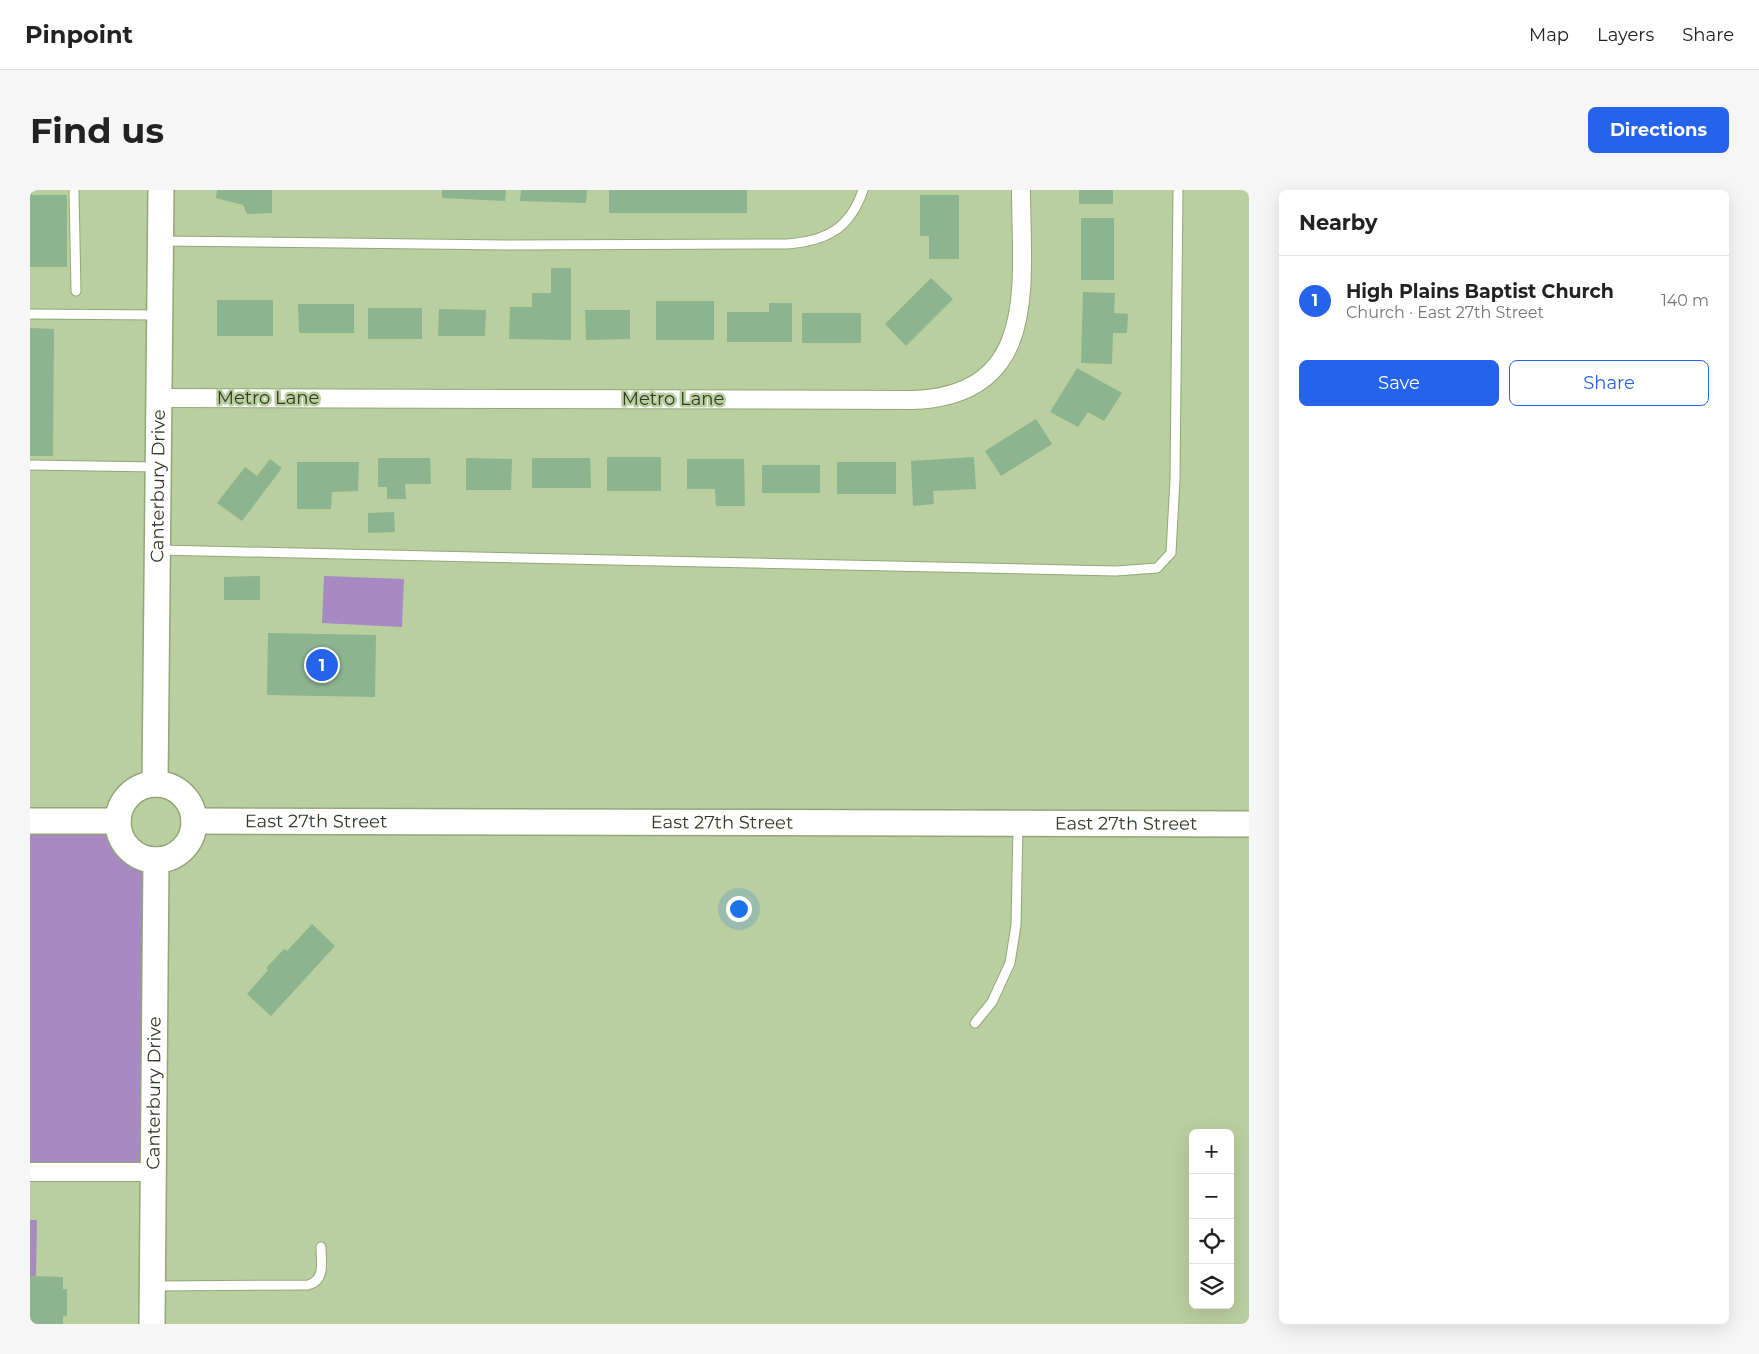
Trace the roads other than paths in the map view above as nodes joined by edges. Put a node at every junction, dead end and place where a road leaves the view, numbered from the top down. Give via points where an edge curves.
1 (74, 190) edge
2 (161, 190) edge
3 (863, 190) edge
4 (1021, 190) edge
5 (1178, 190) edge
6 (161, 241) junction
7 (76, 291) dead end
8 (30, 314) edge
9 (160, 315) junction
10 (159, 398) junction
11 (30, 465) edge
12 (158, 466) junction
13 (158, 550) junction
14 (155, 784) junction
15 (30, 821) edge
16 (118, 821) junction
17 (194, 821) junction
18 (1018, 823) junction
19 (1249, 824) edge
20 (156, 860) junction
21 (975, 1023) dead end
22 (30, 1172) edge
23 (153, 1172) junction
24 (321, 1247) dead end
25 (152, 1286) junction
26 (152, 1324) edge

1 - 7 lane
2 - 6 main road, Canterbury Drive
3 - 6 lane via 850,218 838,229 822,238 787,244
4 - 10 street, Metro Lane via 1021,302 1011,342 989,376 954,394 934,399
5 - 13 lane via 1175,479 1171,553 1157,568 1106,570
6 - 9 main road, Canterbury Drive
8 - 9 lane
9 - 10 main road, Canterbury Drive
10 - 12 main road, Canterbury Drive
11 - 12 lane
12 - 13 main road, Canterbury Drive
13 - 14 main road, Canterbury Drive
14 - 16 main road via 133,791 125,799
14 - 17 main road via 176,790 185,797
15 - 16 main road
16 - 20 main road via 119,833 132,853
17 - 18 main road, East 27th Street
17 - 20 main road via 189,842 180,852
18 - 19 main road, East 27th Street
18 - 21 lane via 1016,925 1010,963 992,1002
20 - 23 main road, Canterbury Drive
22 - 23 street
23 - 25 main road, Canterbury Drive
24 - 25 lane via 321,1274 308,1286
25 - 26 main road, Canterbury Drive

